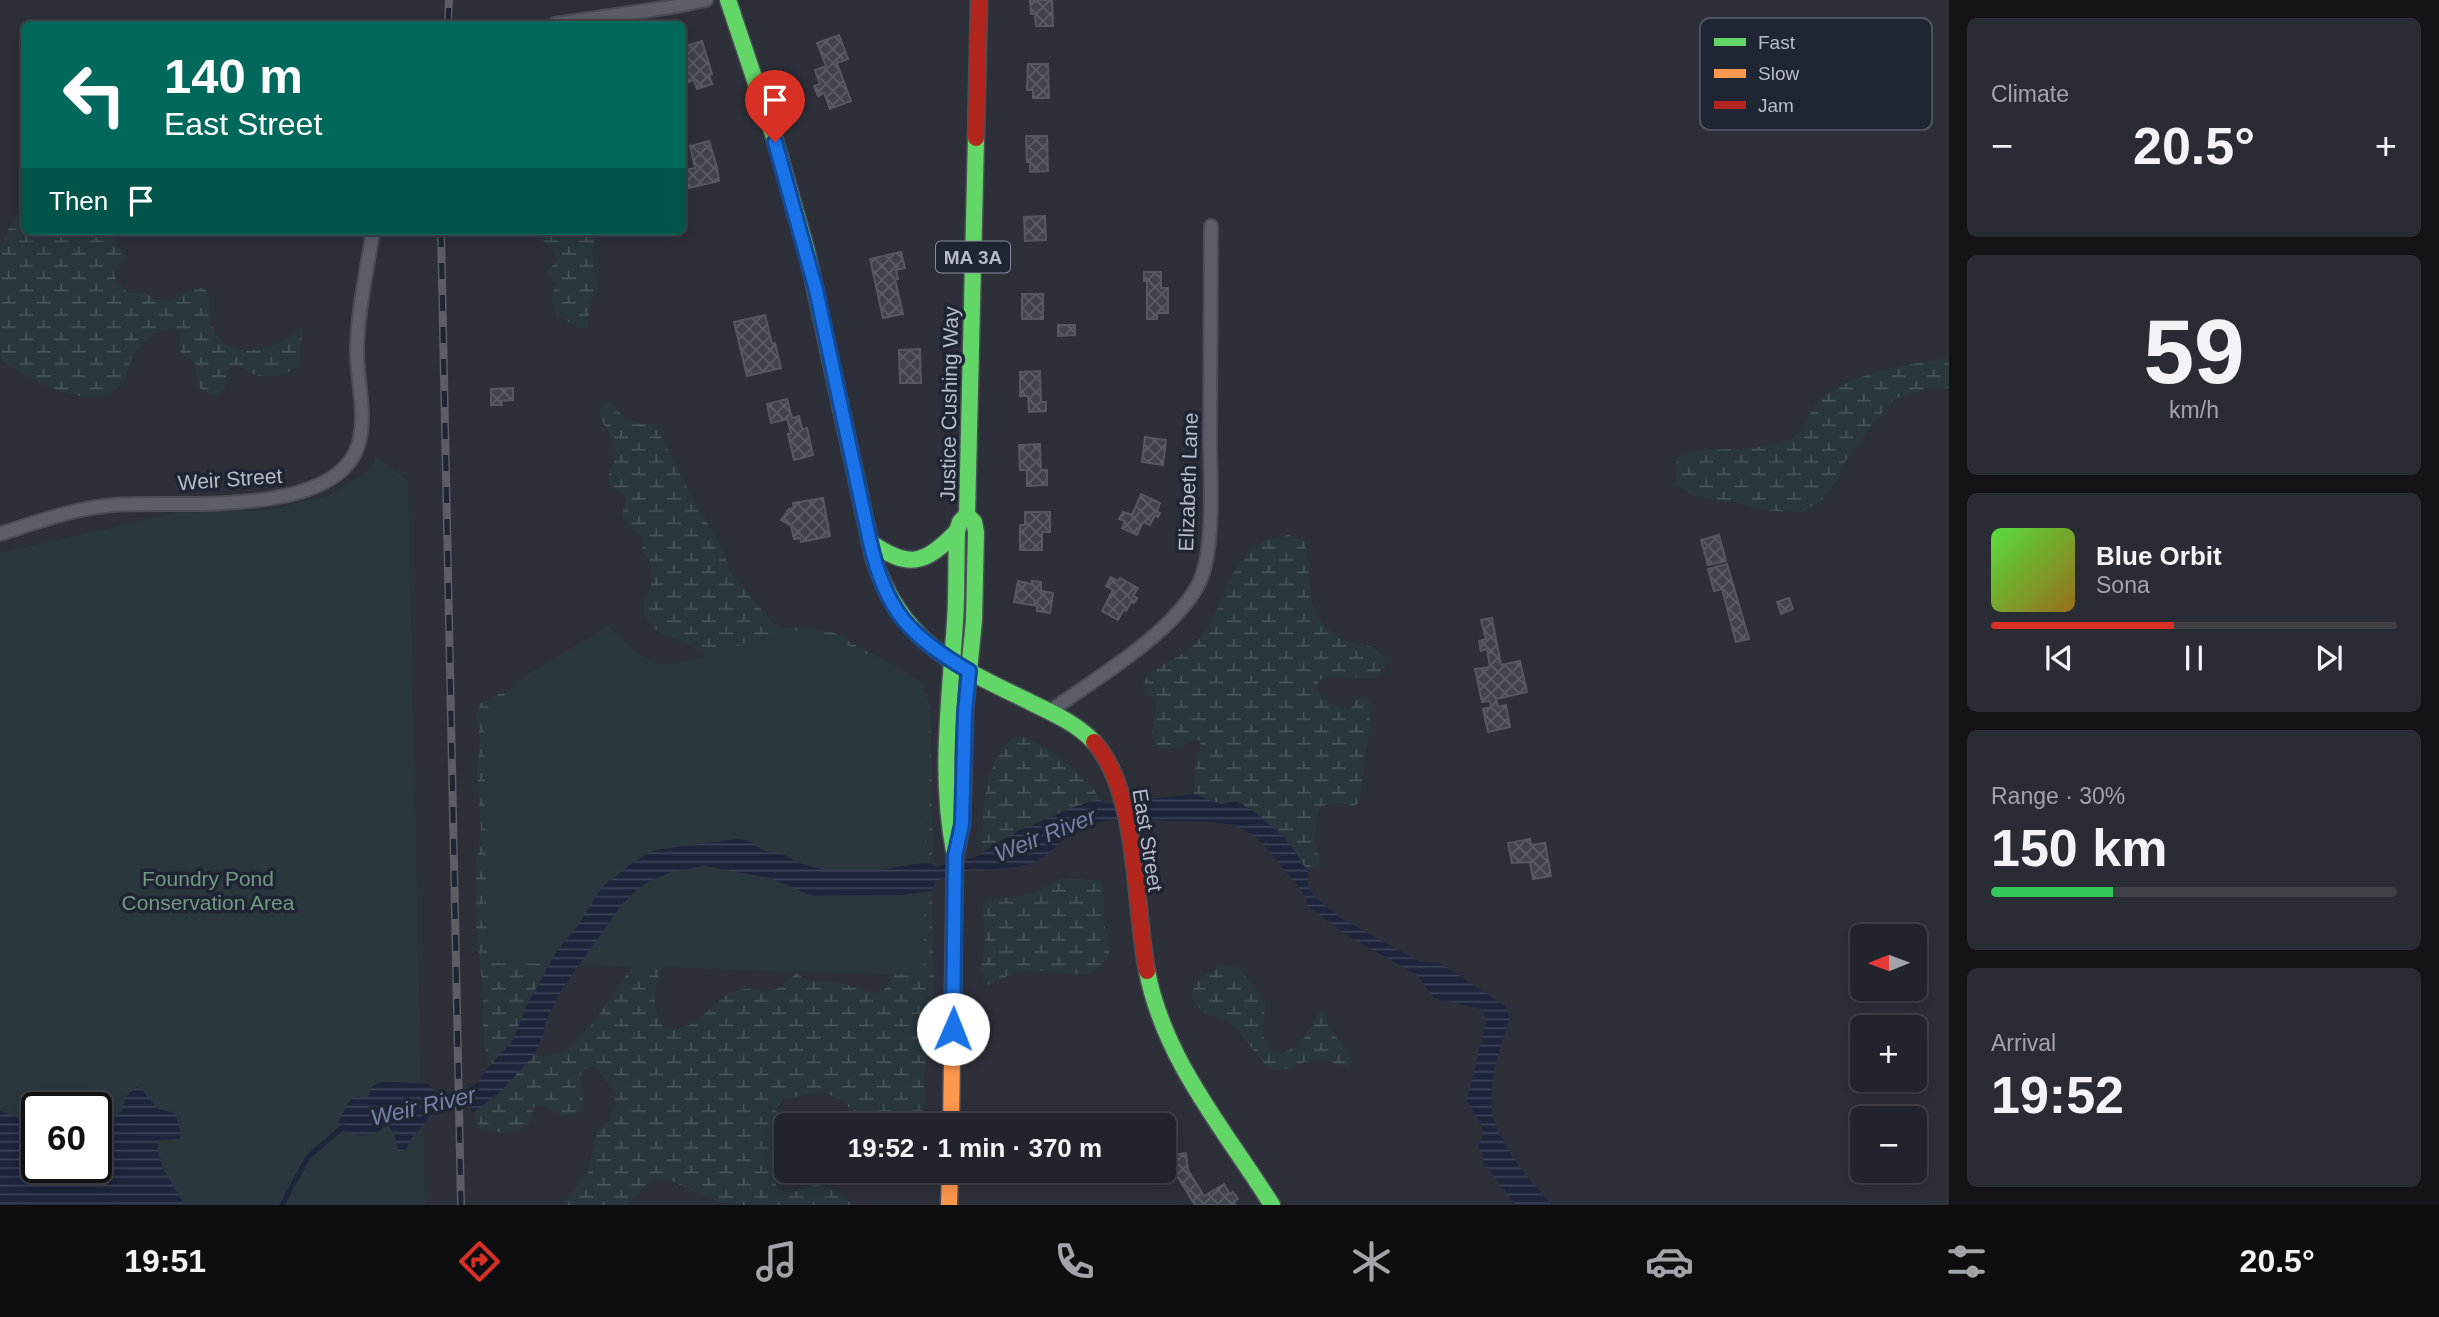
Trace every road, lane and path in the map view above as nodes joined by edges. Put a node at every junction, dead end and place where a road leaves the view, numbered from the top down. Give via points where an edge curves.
1 (706, 0) edge
2 (728, 0) edge
3 (979, 0) edge
4 (576, 21) edge
5 (1210, 226) dead end
6 (372, 235) edge
7 (967, 515) junction
8 (957, 531) junction
9 (0, 534) edge
10 (870, 542) junction
11 (951, 660) junction
12 (969, 671) junction
13 (1052, 710) junction
14 (955, 856) junction
15 (951, 1113) edge
16 (950, 1183) edge
17 (949, 1205) edge
18 (1272, 1205) edge

1 - 4 street
2 - 10 main road, East Street via 802,231
3 - 7 main road, Justice Cushing Way / MA 3A
5 - 13 street, Elizabeth Lane via 1209,519 1204,571 1197,587 1161,628
6 - 9 street, Weir Street via 358,326 360,438 351,459 336,475 301,492 273,498 112,505
7 - 8 main road, Justice Cushing Way
7 - 12 main road, Justice Cushing Way / MA 3A via 976,532
8 - 10 main road via 935,554 920,562 895,559
8 - 11 main road, Justice Cushing Way / MA 3A
10 - 11 main road, East Street via 881,584 896,612 925,643
11 - 12 main road, East Street
11 - 14 main road, Justice Cushing Way / MA 3A via 945,776 947,823
12 - 13 main road, East Street
12 - 14 main road, Justice Cushing Way / MA 3A via 962,824
13 - 18 main road, East Street via 1096,745 1115,775 1126,812 1142,946 1158,1014 1185,1071
14 - 15 main road, Justice Cushing Way / MA 3A
16 - 17 main road

